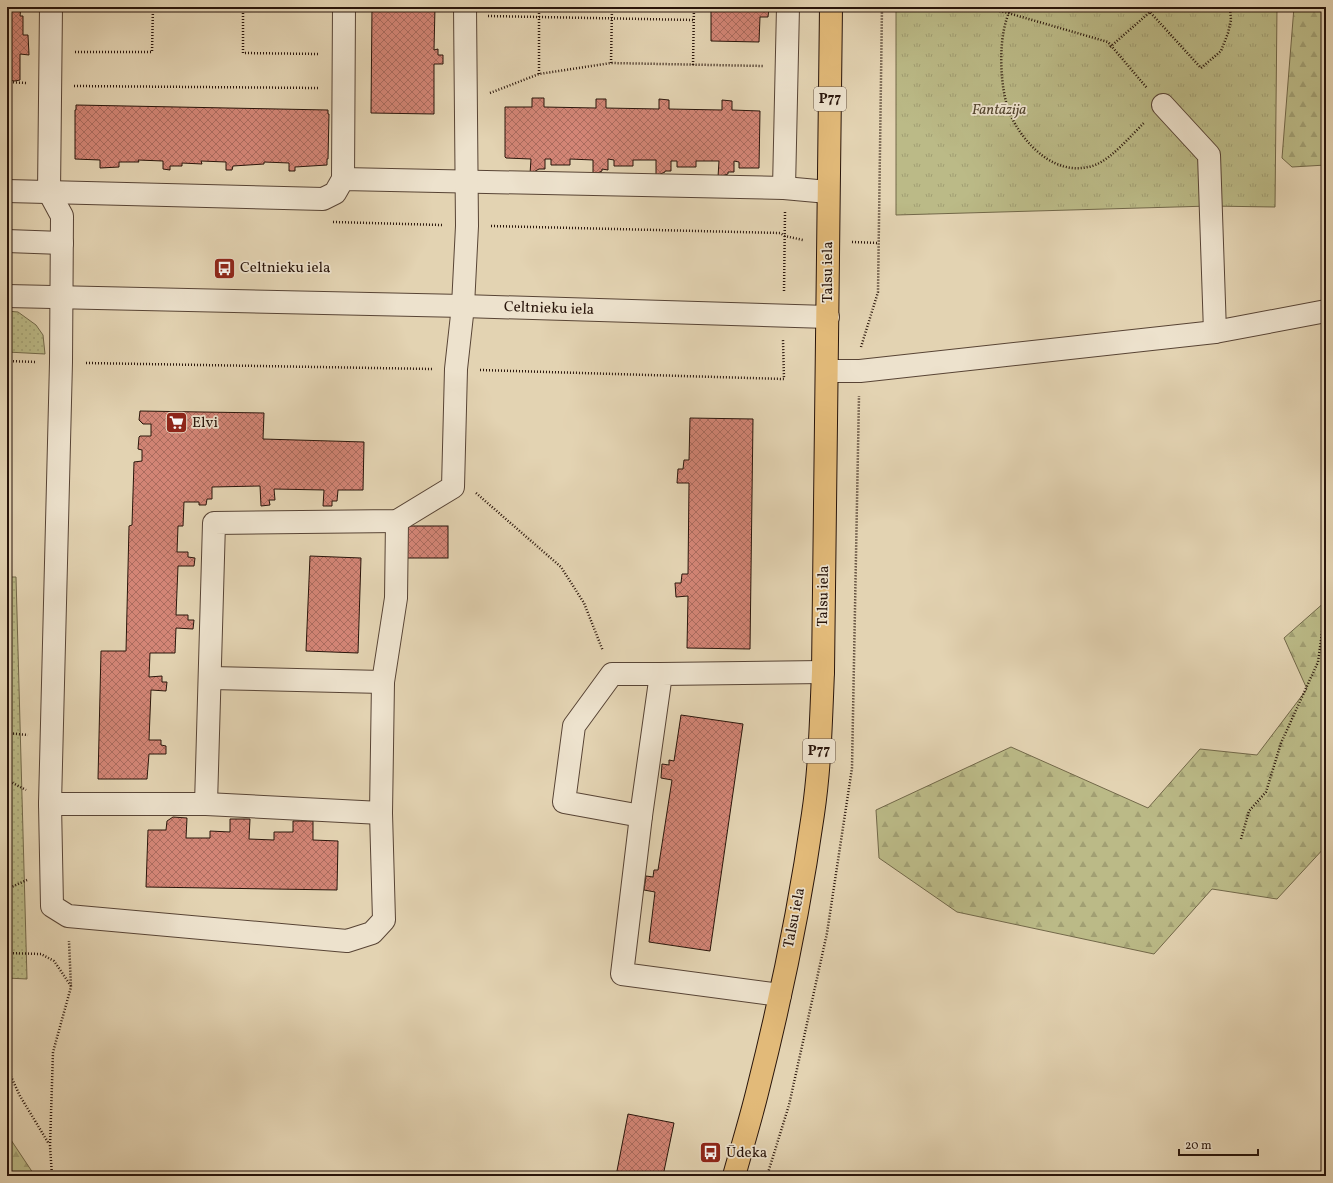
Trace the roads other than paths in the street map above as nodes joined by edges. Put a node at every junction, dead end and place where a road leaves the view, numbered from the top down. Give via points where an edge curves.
1 (51, 7) edge
2 (344, 7) edge
3 (788, 7) edge
4 (831, 7) edge
5 (465, 11) edge
6 (1163, 105) road end
7 (343, 179) junction
8 (466, 182) junction
9 (784, 188) junction
10 (7, 191) edge
11 (49, 192) junction
12 (828, 192) junction
13 (7, 241) edge
14 (62, 243) junction
15 (7, 296) edge
16 (61, 298) junction
17 (463, 306) junction
18 (1326, 311) edge
19 (828, 317) junction
20 (1215, 332) junction
21 (827, 371) junction
22 (397, 522) junction
23 (823, 672) junction
24 (661, 674) junction
25 (211, 678) junction
26 (383, 682) junction
27 (50, 804) junction
28 (206, 804) junction
29 (381, 813) junction
30 (641, 816) junction
31 (780, 995) junction
32 (734, 1176) edge

1 - 11 street
2 - 7 street
3 - 9 street
4 - 12 main road, Talsu iela / P77
5 - 8 street
6 - 20 street via 1209,156
7 - 8 street
7 - 11 street via 335,193 323,198
8 - 9 street
8 - 17 street via 467,226
9 - 12 street
10 - 11 street
11 - 14 street via 62,216
12 - 19 main road, Talsu iela / P77
13 - 14 street
14 - 16 street
15 - 16 street, Celtnieku iela
16 - 17 street, Celtnieku iela
16 - 27 street
17 - 19 street, Celtnieku iela
17 - 22 street via 456,369 453,486
18 - 20 street
19 - 21 main road, Talsu iela / P77
20 - 21 street via 860,371
21 - 23 main road, Talsu iela / P77
22 - 25 street via 214,522
22 - 26 street via 396,598
23 - 24 street
23 - 31 main road, Talsu iela / P77 via 814,812
24 - 30 street
24 - 30 street via 612,674 574,726 564,802
25 - 26 street
25 - 28 street
26 - 29 street
27 - 28 street
27 - 29 street via 52,906 68,916 347,941 372,933 384,920
28 - 29 street
30 - 31 street via 622,974
31 - 32 main road, Talsu iela / P77 via 758,1090

